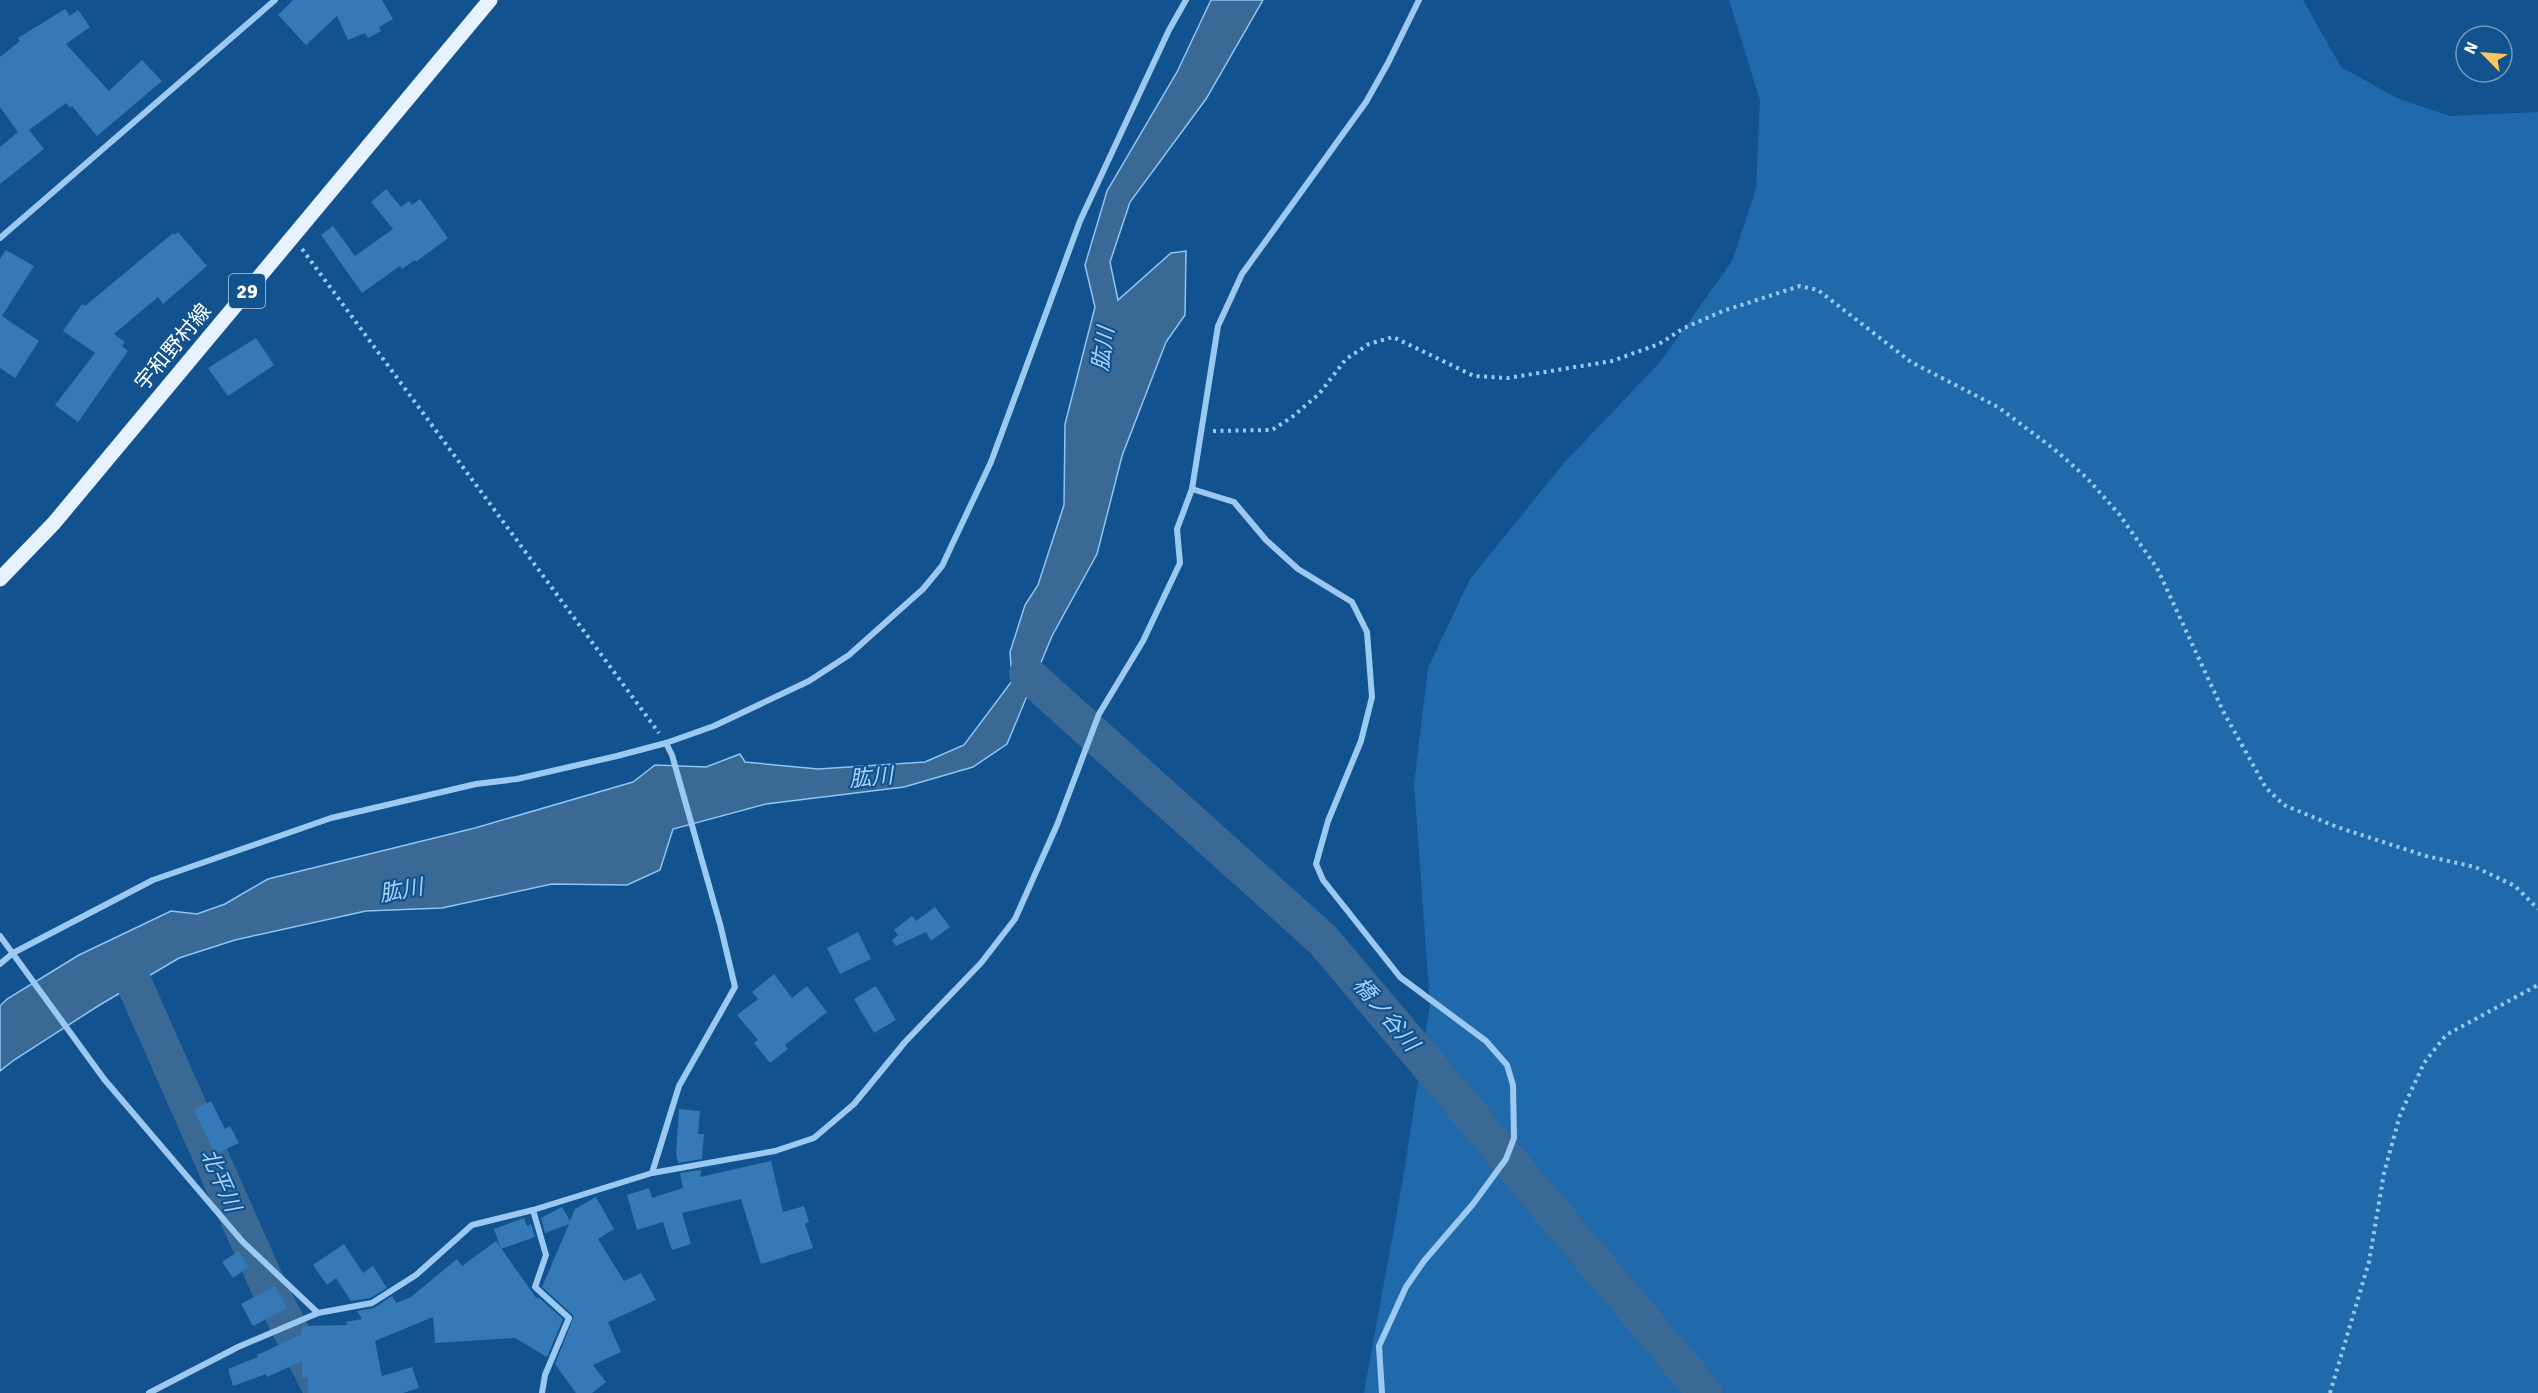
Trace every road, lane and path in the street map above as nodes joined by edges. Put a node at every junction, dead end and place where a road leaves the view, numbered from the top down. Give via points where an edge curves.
1 (275, 0) edge
2 (490, 0) edge
3 (1186, 0) edge
4 (1419, 0) edge
5 (292, 237) junction
6 (0, 238) edge
7 (1200, 432) junction
8 (1192, 489) junction
9 (0, 579) edge
10 (666, 743) junction
11 (2538, 909) edge
12 (0, 936) edge
13 (13, 953) junction
14 (0, 964) edge
15 (2538, 985) edge
16 (652, 1173) junction
17 (533, 1210) junction
18 (318, 1313) junction
19 (149, 1393) edge
20 (542, 1393) edge
21 (1382, 1393) edge
22 (2330, 1393) edge

1 - 6 street
2 - 5 main road, 宇和野村線 / 29
3 - 10 street via 1080,221 991,462 942,566 914,597 849,655 809,681 714,726
4 - 7 street via 1366,102 1242,274 1218,326
5 - 9 main road, 宇和野村線 / 29 via 54,523
5 - 10 path
7 - 8 street
7 - 11 path via 1272,430 1319,394 1346,359 1369,344 1393,337 1474,376 1508,378 1612,361 1659,344 1723,311 1800,286 1818,290 1911,362 1998,407 2054,449 2093,485 2157,568 2224,713 2266,788 2284,805 2403,849 2475,867 2516,886
8 - 16 street via 1177,529 1180,563 1143,641 1099,714 1057,825 1015,920 854,1104 814,1137 775,1151
8 - 21 street via 1234,502 1266,540 1299,569 1352,602 1367,632 1372,697 1361,741 1328,821 1316,864 1323,880 1400,977 1486,1041 1507,1065 1513,1084 1514,1138 1506,1159 1406,1287 1378,1346
10 - 13 street via 331,818 153,880
10 - 16 street via 735,987 679,1086
12 - 13 street
13 - 14 street
13 - 18 street via 104,1080 242,1240
15 - 22 path via 2446,1035 2424,1063 2400,1115 2384,1173 2369,1262
16 - 17 street
17 - 18 street via 472,1225 416,1275 372,1303
17 - 20 street via 546,1255 535,1287 569,1318 545,1375
18 - 19 street via 238,1347

